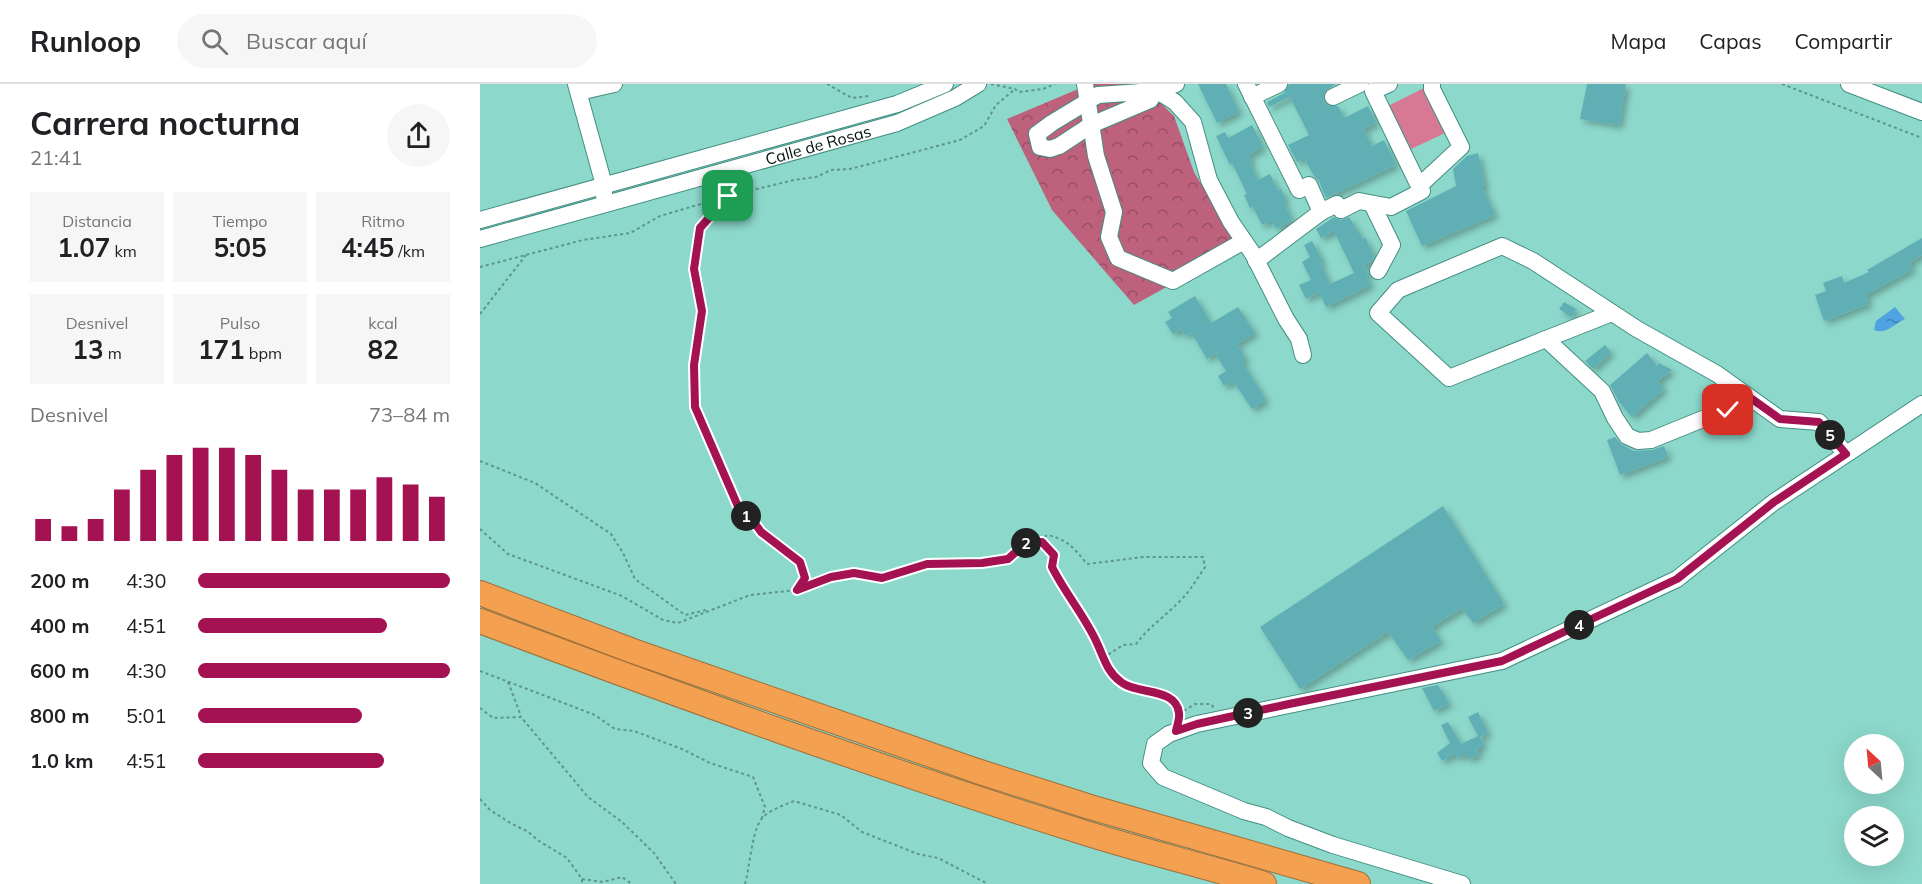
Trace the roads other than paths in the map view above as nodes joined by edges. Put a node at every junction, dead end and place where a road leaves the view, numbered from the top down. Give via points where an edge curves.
1 (614, 84) edge
2 (945, 84) edge
3 (978, 84) edge
4 (1176, 84) edge
5 (1279, 84) edge
6 (1389, 84) edge
7 (1432, 84) edge
8 (1849, 84) edge
9 (1874, 84) edge
10 (578, 88) edge
11 (1151, 88) edge
12 (1368, 88) edge
13 (1249, 90) edge
14 (1086, 92) edge
15 (1333, 97) dead end
16 (1922, 106) edge
17 (1922, 112) edge
18 (1091, 125) junction
19 (604, 186) junction
20 (1419, 186) junction
21 (604, 204) junction
22 (1372, 204) junction
23 (1321, 212) junction
24 (480, 220) edge
25 (480, 239) edge
26 (1244, 240) junction
27 (1256, 261) junction
28 (1378, 271) dead end
29 (1612, 313) junction
30 (1546, 339) junction
31 (1303, 354) dead end
32 (1752, 399) junction
33 (1922, 404) edge
34 (1846, 454) junction
35 (480, 593) edge
36 (480, 621) edge
37 (1146, 851) junction
38 (1226, 884) edge
39 (1264, 884) edge
40 (1358, 884) edge
41 (1462, 884) edge

1 - 10 street
2 - 19 street, Calle de Rosas via 897,104
3 - 21 street, Calle de Rosas via 897,123
4 - 11 street
5 - 13 street
6 - 12 street
7 - 20 street via 1461,147
8 - 17 street
9 - 16 street
10 - 19 street
11 - 14 street via 1098,95
11 - 18 street via 1150,100
11 - 26 street via 1175,102 1193,122 1209,180
12 - 15 street
12 - 20 street
13 - 23 street via 1299,190 1309,185
14 - 18 street
14 - 18 street via 1037,134 1038,142 1040,147 1050,149
18 - 26 street via 1096,156 1114,212 1109,237 1118,258 1173,281
19 - 21 street
19 - 24 street, Calle de Rosas
20 - 22 street via 1422,191 1391,207
21 - 25 street, Calle de Rosas
22 - 23 street via 1359,201 1341,210 1337,204
22 - 28 street via 1392,245
23 - 27 street
26 - 27 street
27 - 31 street via 1299,339
29 - 30 street
29 - 30 street via 1533,261 1502,246 1398,290 1378,313 1449,378
29 - 32 street
30 - 32 street via 1602,391 1627,436 1638,441 1651,440
32 - 34 street via 1780,419 1819,422
33 - 34 street
34 - 41 street via 1774,502 1677,579 1502,661 1197,724 1169,734 1155,744 1152,763 1163,777 1333,845
35 - 40 highway via 633,651 977,771
36 - 37 highway via 774,730
37 - 38 highway via 1178,869
37 - 39 highway

